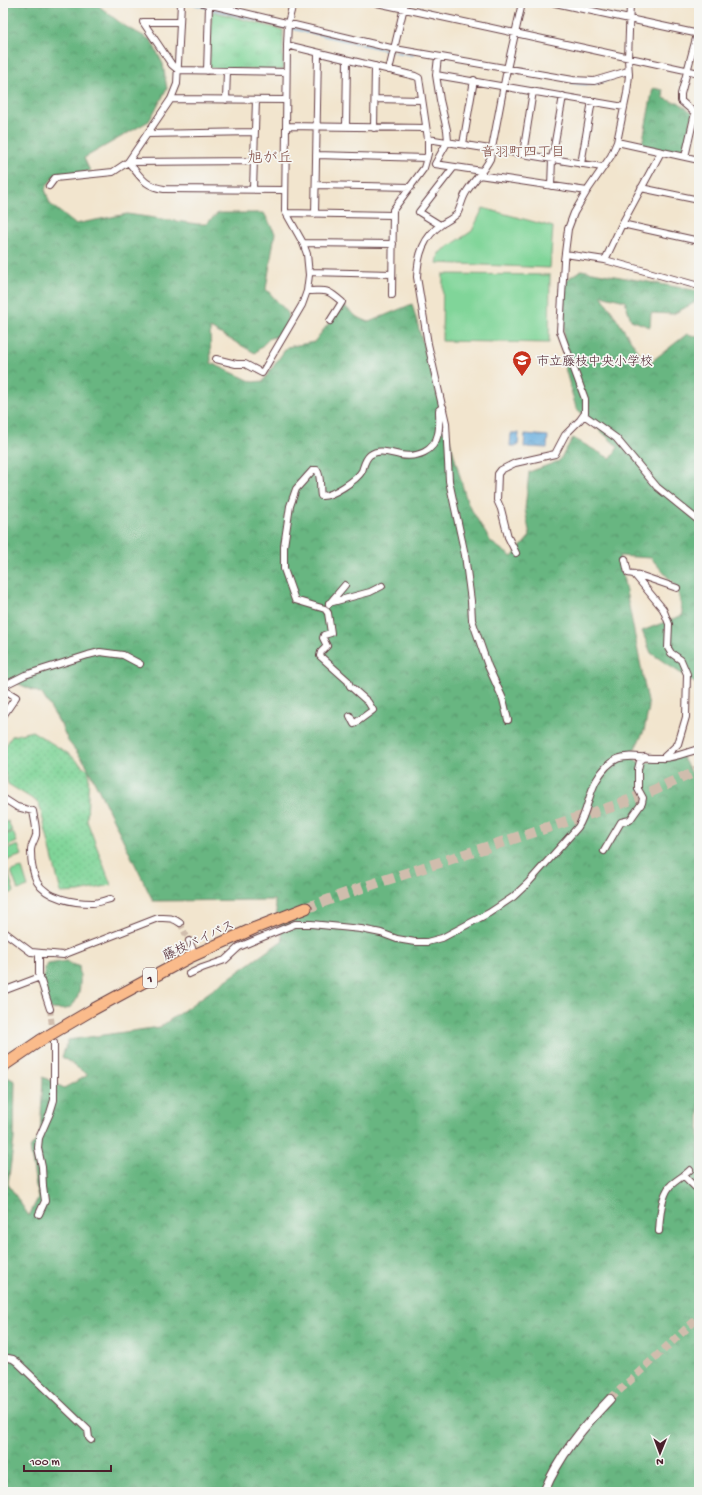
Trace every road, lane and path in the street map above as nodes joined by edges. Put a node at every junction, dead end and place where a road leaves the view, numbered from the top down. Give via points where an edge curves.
1 (180, 3) edge
2 (293, 3) edge
3 (377, 3) edge
4 (522, 3) edge
5 (555, 3) edge
6 (630, 3) edge
7 (206, 4) edge
8 (405, 6) edge
9 (629, 19) junction
10 (179, 22) junction
11 (288, 23) junction
12 (698, 32) edge
13 (516, 34) junction
14 (287, 45) junction
15 (395, 49) junction
16 (318, 53) junction
17 (438, 57) junction
18 (628, 59) junction
19 (347, 60) junction
20 (375, 66) junction
21 (507, 68) junction
22 (178, 70) junction
23 (389, 70) junction
24 (207, 71) junction
25 (226, 71) junction
26 (628, 71) junction
27 (688, 71) junction
28 (286, 72) junction
29 (699, 73) edge
30 (436, 75) junction
31 (474, 80) junction
32 (504, 86) junction
33 (533, 91) junction
34 (563, 96) junction
35 (170, 99) junction
36 (375, 99) junction
37 (226, 100) junction
38 (256, 100) junction
39 (286, 100) junction
40 (422, 100) junction
41 (592, 101) junction
42 (624, 107) junction
43 (697, 114) edge
44 (286, 126) junction
45 (317, 127) junction
46 (346, 127) junction
47 (374, 128) junction
48 (426, 128) junction
49 (255, 132) junction
50 (147, 134) junction
51 (428, 139) junction
52 (448, 141) junction
53 (617, 142) junction
54 (463, 144) junction
55 (493, 149) junction
56 (661, 152) junction
57 (523, 154) junction
58 (316, 155) junction
59 (685, 157) junction
60 (427, 158) junction
61 (552, 159) junction
62 (699, 160) edge
63 (254, 161) junction
64 (128, 162) junction
65 (581, 164) junction
66 (454, 167) junction
67 (602, 167) junction
68 (480, 173) junction
69 (316, 185) junction
70 (49, 186) dead end
71 (551, 186) junction
72 (411, 187) junction
73 (641, 188) junction
74 (253, 189) junction
75 (285, 190) junction
76 (587, 191) junction
77 (699, 200) edge
78 (286, 213) junction
79 (315, 214) junction
80 (393, 215) junction
81 (622, 224) junction
82 (440, 225) junction
83 (699, 241) edge
84 (304, 243) junction
85 (392, 244) junction
86 (565, 254) junction
87 (605, 260) junction
88 (309, 272) junction
89 (392, 274) junction
90 (699, 286) edge
91 (307, 291) junction
92 (392, 295) dead end
93 (330, 321) dead end
94 (216, 359) dead end
95 (443, 407) junction
96 (584, 415) junction
97 (699, 521) edge
98 (516, 553) dead end
99 (625, 559) dead end
100 (634, 574) junction
101 (345, 585) dead end
102 (382, 586) dead end
103 (677, 588) dead end
104 (327, 606) junction
105 (140, 664) dead end
106 (3, 686) edge
107 (3, 689) edge
108 (3, 716) edge
109 (350, 716) dead end
110 (508, 720) dead end
111 (699, 749) edge
112 (645, 757) junction
113 (663, 758) junction
114 (3, 798) edge
115 (604, 851) dead end
116 (110, 899) dead end
117 (306, 908) tunnel mouth
118 (180, 923) dead end
119 (3, 930) edge
120 (188, 941) tunnel mouth
121 (193, 950) dead end
122 (38, 953) junction
123 (189, 974) dead end
124 (40, 977) junction
125 (3, 991) edge
126 (50, 1009) tunnel mouth
127 (54, 1043) tunnel mouth
128 (3, 1066) edge
129 (690, 1170) dead end
130 (684, 1176) junction
131 (699, 1188) edge
132 (39, 1214) dead end
133 (659, 1231) dead end
134 (3, 1357) edge
135 (610, 1399) tunnel mouth
136 (91, 1440) dead end
137 (544, 1492) edge

1 - 10 street
2 - 11 street
3 - 8 street
4 - 13 street
5 - 9 street
6 - 9 street
7 - 11 street
7 - 24 street
8 - 13 street
8 - 15 street
9 - 12 street
9 - 18 street
10 - 22 street
10 - 22 street via 143,22
11 - 14 street
11 - 15 street
12 - 27 street
13 - 18 street
13 - 21 street
14 - 16 street
14 - 28 street
15 - 17 street
15 - 23 street
16 - 19 street
16 - 45 street
17 - 21 street
17 - 30 street
18 - 26 street
18 - 27 street
19 - 20 street
19 - 46 street
20 - 23 street
20 - 36 street
21 - 26 street via 587,81
21 - 32 street
22 - 24 street
22 - 35 street via 177,84
23 - 40 street via 419,78
24 - 25 street
25 - 28 street
25 - 37 street
26 - 42 street
27 - 29 street
27 - 43 street via 681,101
28 - 39 street
30 - 31 street
30 - 52 street
31 - 32 street
31 - 54 street
32 - 33 street
32 - 55 street
33 - 34 street
33 - 57 street
34 - 41 street
34 - 61 street
35 - 37 street
35 - 50 street
36 - 40 street
36 - 47 street
37 - 38 street
38 - 39 street
38 - 49 street
39 - 44 street
40 - 48 street
41 - 42 street
41 - 65 street
42 - 53 street
43 - 59 street
44 - 45 street
44 - 75 street
45 - 46 street
45 - 58 street
46 - 47 street
47 - 48 street
48 - 51 street
49 - 50 street
49 - 63 street
50 - 64 street
51 - 52 street
51 - 60 street
52 - 54 street
52 - 66 street via 435,164
53 - 56 street
53 - 67 street via 611,156
54 - 55 street
55 - 57 street
55 - 68 street via 490,159
56 - 59 street
56 - 73 street
57 - 61 street
58 - 60 street
58 - 69 street
59 - 62 street
60 - 72 street via 424,168
61 - 65 street
61 - 71 street
63 - 64 street
63 - 74 street
64 - 70 street via 113,172 55,178
64 - 74 street via 152,188
65 - 67 street
66 - 68 street
66 - 82 street via 420,212
67 - 76 street
68 - 71 street
68 - 82 street via 465,194 455,216
69 - 72 street
69 - 79 street
71 - 76 street
72 - 80 street via 393,210
73 - 77 street
73 - 81 street
74 - 75 street
75 - 78 street
76 - 86 street via 568,229
78 - 79 street
78 - 84 street
79 - 80 street
80 - 85 street
81 - 83 street
81 - 87 street
82 - 95 street via 430,234 422,248 417,277 428,344
84 - 85 street
84 - 88 street
85 - 89 street
86 - 87 street
86 - 96 street via 560,331 585,399
87 - 90 street
88 - 89 street
88 - 91 street
89 - 92 street
91 - 93 street via 331,292 342,302
91 - 94 street via 302,305 262,373 245,364
95 - 104 street via 439,410 435,443 423,454 409,456 384,451 370,455 355,478 341,489 325,496 321,496 320,493 320,477 317,470 313,470 296,489 290,506 284,546 284,569 295,600
95 - 110 street via 448,433 449,481 465,554 472,620 503,699
96 - 97 street via 616,438 657,487
96 - 98 street via 565,435 555,454 515,463 498,474 497,500 502,509 508,537
99 - 100 street via 628,573
100 - 103 street
100 - 113 street via 663,609 670,624 668,648 671,654 681,660 687,674 686,717 678,744
101 - 104 street
102 - 104 street
104 - 109 street via 331,632 324,634 326,646 320,652 320,656 362,695 373,710 354,724
105 - 106 street via 123,655 100,652 25,675
107 - 108 street via 16,697
111 - 113 street
112 - 113 street
112 - 115 street via 640,761 638,769 638,789 642,803 630,820 621,822
112 - 123 street via 626,756 612,761 596,781 584,818 578,827 528,883 489,913 442,938 415,942 361,929 295,924 239,947 225,960 200,965
114 - 116 street via 17,807 33,810 36,836 30,851 34,874 44,890 74,901 94,903
117 - 128 highway, 藤枝バイパス / 1 via 190,957 92,1010
118 - 122 street via 170,918 158,918 67,954
119 - 122 street via 31,952
120 - 121 street
122 - 124 street
124 - 125 street
124 - 126 street
127 - 132 street via 54,1100 39,1138 38,1148 45,1201
129 - 130 street
130 - 131 street
130 - 133 street via 670,1186 661,1212
134 - 136 street via 13,1359 22,1367 88,1430
135 - 137 street via 562,1456

